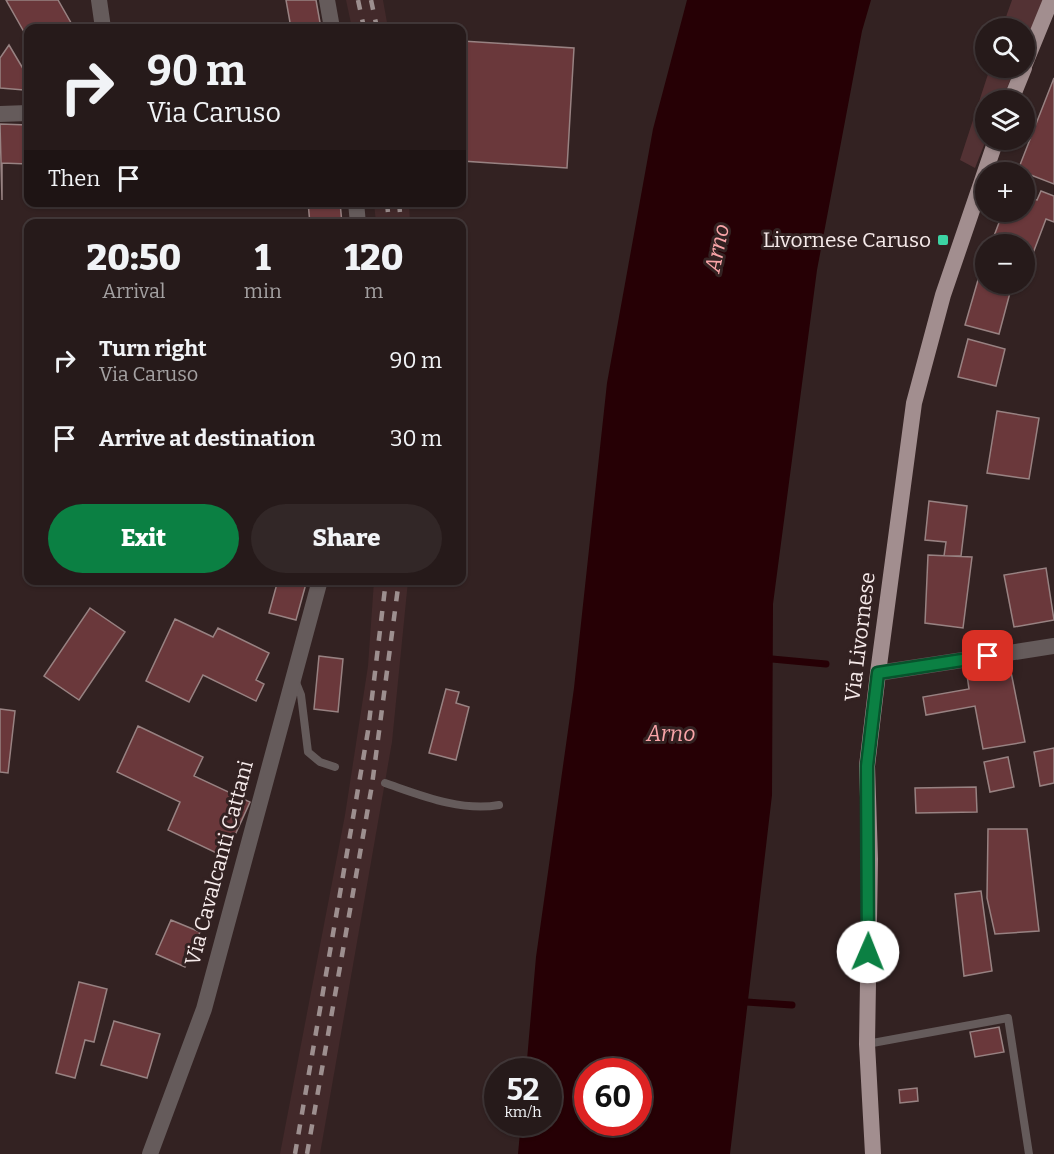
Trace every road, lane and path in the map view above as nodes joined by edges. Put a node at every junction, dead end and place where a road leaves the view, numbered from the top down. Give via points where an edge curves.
1 (99, 0) edge
2 (327, 0) edge
3 (1051, 0) edge
4 (102, 24) edge
5 (332, 24) edge
6 (1035, 40) edge
7 (0, 114) edge
8 (24, 114) edge
9 (993, 150) edge
10 (319, 585) edge
11 (1054, 646) edge
12 (878, 673) junction
13 (293, 677) junction
14 (335, 767) dead end
15 (385, 783) dead end
16 (499, 805) dead end
17 (867, 1044) junction
18 (150, 1154) edge
19 (873, 1154) edge
20 (1029, 1154) edge

1 - 4 street
2 - 5 street
3 - 6 main road
7 - 8 street
9 - 12 main road, Via Livornese via 943,295 914,403
10 - 13 street, Via Cavalcanti Cattani
11 - 12 street
12 - 17 main road, Via Livornese via 867,766
13 - 14 lane via 301,695 308,752
13 - 18 street, Via Cavalcanti Cattani via 204,1009
15 - 16 lane via 458,804 484,808
17 - 19 main road, Via Livornese
17 - 20 lane via 1008,1018

